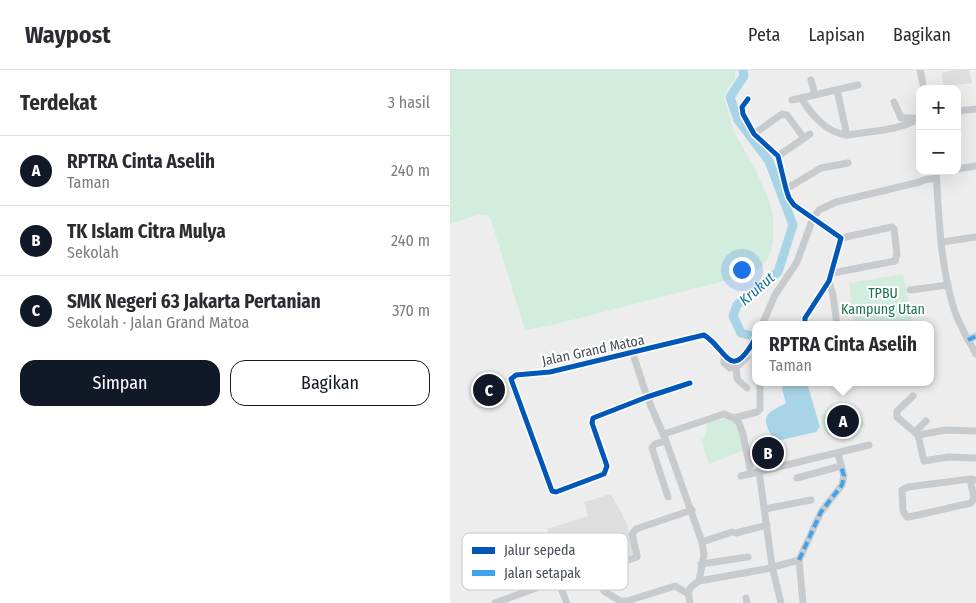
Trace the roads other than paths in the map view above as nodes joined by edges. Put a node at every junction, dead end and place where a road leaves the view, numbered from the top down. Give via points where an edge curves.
1 (920, 70) edge
2 (811, 80) dead end
3 (858, 85) dead end
4 (923, 85) edge
5 (837, 90) junction
6 (815, 95) junction
7 (800, 98) junction
8 (748, 99) dead end
9 (792, 100) dead end
10 (894, 102) dead end
11 (976, 109) edge
12 (961, 111) edge
13 (916, 118) edge
14 (916, 120) edge
15 (754, 134) junction
16 (847, 135) junction
17 (778, 156) junction
18 (848, 163) dead end
19 (976, 166) edge
20 (961, 169) edge
21 (936, 177) edge
22 (786, 189) junction
23 (813, 218) junction
24 (976, 237) edge
25 (841, 238) junction
26 (942, 242) junction
27 (833, 273) junction
28 (829, 281) junction
29 (948, 285) junction
30 (910, 290) dead end
31 (764, 321) edge
32 (805, 321) edge
33 (836, 321) edge
34 (976, 336) edge
35 (968, 340) junction
36 (751, 345) joint
37 (633, 354) junction
38 (976, 354) edge
39 (724, 357) junction
40 (736, 366) junction
41 (690, 384) dead end
42 (760, 386) edge
43 (747, 388) dead end
44 (913, 396) dead end
45 (647, 397) junction
46 (734, 418) junction
47 (926, 421) dead end
48 (976, 431) edge
49 (916, 434) junction
50 (665, 437) junction
51 (869, 445) dead end
52 (838, 453) junction
53 (760, 454) dead end
54 (976, 458) edge
55 (841, 466) junction
56 (761, 471) junction
57 (751, 474) junction
58 (741, 476) dead end
59 (798, 478) dead end
60 (973, 480) edge
61 (668, 497) dead end
62 (811, 500) dead end
63 (765, 509) junction
64 (692, 510) junction
65 (767, 525) junction
66 (702, 542) junction
67 (748, 557) dead end
68 (628, 560) edge
69 (799, 560) junction
70 (701, 564) junction
71 (772, 566) junction
72 (699, 581) junction
73 (531, 590) edge
74 (562, 590) edge
75 (604, 590) edge
76 (688, 593) junction
77 (495, 603) edge
78 (567, 603) edge
79 (690, 603) edge
80 (781, 603) edge
81 (803, 603) edge

1 - 4 street
2 - 6 street
3 - 5 street
5 - 6 street
5 - 16 street
6 - 7 street
7 - 9 street
7 - 16 street via 825,127
8 - 15 street via 741,110
10 - 13 street via 901,118
11 - 12 street
14 - 16 street
15 - 17 street
15 - 17 street via 782,114 787,115 807,136
17 - 22 street
18 - 22 street via 821,168
19 - 20 street
21 - 23 street via 836,202 819,210
21 - 26 street
22 - 23 street via 791,202
23 - 25 street
23 - 31 street via 797,262 775,295
24 - 26 street
25 - 27 street
25 - 27 street via 892,228 897,254 895,260
26 - 29 street
27 - 28 street
28 - 32 street
28 - 33 street
29 - 30 street
29 - 35 street via 957,318
34 - 35 street
35 - 38 street
36 - 39 street via 736,361
36 - 40 street via 748,356
37 - 39 street, Jalan Grand Matoa via 704,335
37 - 45 street
37 - 45 street, Jalan Grand Matoa via 511,378 552,491 604,474 607,466 593,418
39 - 40 street via 724,363 730,368
40 - 43 street via 737,379
41 - 45 street, Jalan Grand Matoa
42 - 46 street via 760,409
44 - 49 street via 897,412 897,417
45 - 50 street
46 - 50 street via 724,414
46 - 57 street via 743,434
47 - 49 street
48 - 49 street
49 - 54 street via 924,461 948,457
50 - 61 street via 652,448
50 - 64 street
51 - 52 street
52 - 55 street
52 - 56 street
53 - 56 street
55 - 59 street
55 - 69 street via 842,485 821,512
56 - 57 street
56 - 63 street
57 - 58 street
60 - 60 street via 908,487 902,490 903,511 910,517 971,503 974,498
62 - 63 street
63 - 65 street
64 - 66 street
64 - 68 street via 636,530 632,534 637,555
65 - 66 street
65 - 71 street
66 - 70 street via 704,554
67 - 70 street
69 - 71 street
69 - 81 street
70 - 72 street
71 - 72 street
71 - 80 street
72 - 76 street via 690,586
73 - 77 street
74 - 78 street
75 - 76 street via 620,601 675,586
76 - 79 street

